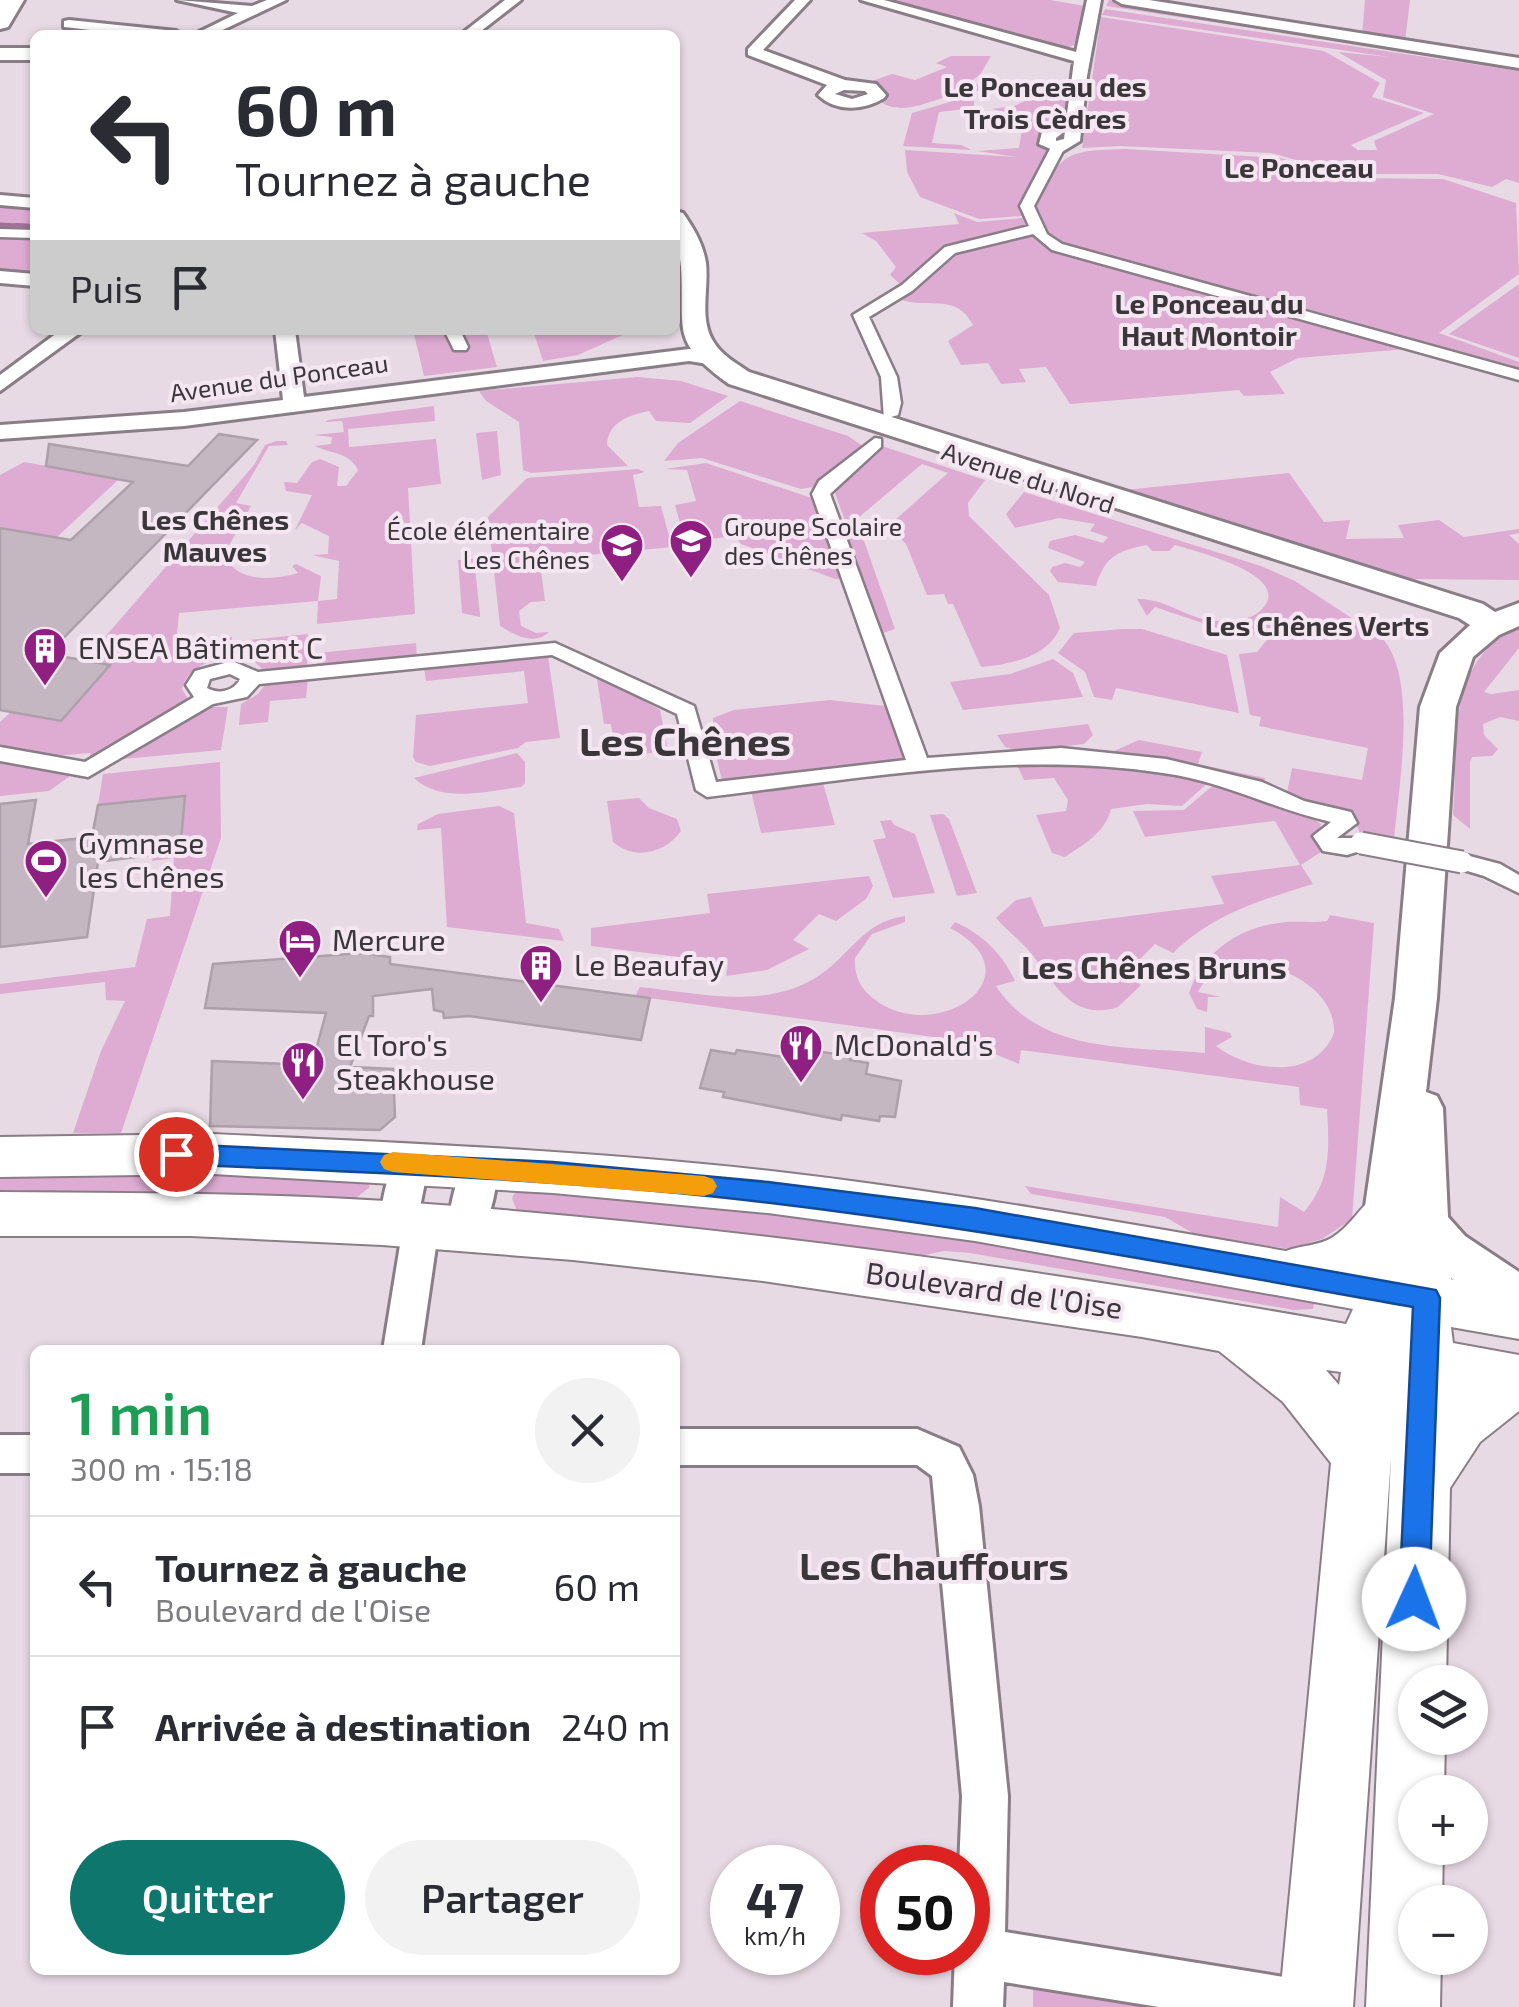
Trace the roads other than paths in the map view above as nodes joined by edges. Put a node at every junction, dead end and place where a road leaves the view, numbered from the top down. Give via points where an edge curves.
1 (12, 0) edge
2 (184, 0) edge
3 (279, 0) edge
4 (514, 0) edge
5 (803, 0) edge
6 (868, 0) edge
7 (1094, 0) edge
8 (1122, 0) edge
9 (254, 11) junction
10 (0, 22) edge
11 (69, 24) dead end
12 (127, 30) edge
13 (211, 30) edge
14 (474, 30) edge
15 (0, 52) edge
16 (30, 52) edge
17 (1083, 55) junction
18 (1519, 63) edge
19 (843, 85) dead end
20 (1058, 147) joint
21 (0, 200) edge
22 (30, 202) edge
23 (680, 227) edge
24 (1036, 229) junction
25 (680, 249) edge
26 (0, 277) edge
27 (30, 280) edge
28 (680, 315) edge
29 (67, 335) edge
30 (286, 335) edge
31 (454, 335) edge
32 (677, 335) edge
33 (460, 347) dead end
34 (700, 357) junction
35 (1519, 376) edge
36 (0, 385) edge
37 (294, 402) junction
38 (890, 414) dead end
39 (0, 432) edge
40 (875, 442) dead end
41 (1519, 598) edge
42 (1483, 623) edge
43 (251, 679) junction
44 (208, 698) junction
45 (0, 754) edge
46 (919, 765) junction
47 (1519, 885) edge
48 (0, 1157) edge
49 (411, 1163) junction
50 (480, 1168) junction
51 (0, 1214) edge
52 (1406, 1220) junction
53 (428, 1227) junction
54 (1273, 1271) junction
55 (1402, 1294) junction
56 (1519, 1298) edge
57 (1519, 1315) edge
58 (1227, 1326) junction
59 (403, 1345) edge
60 (1397, 1358) junction
61 (1519, 1382) edge
62 (680, 1447) edge
63 (0, 1454) edge
64 (30, 1454) edge
65 (1360, 1454) junction
66 (1418, 1493) junction
67 (982, 1845) edge
68 (990, 1954) edge
69 (979, 1975) edge
70 (978, 2007) edge
71 (1315, 2007) edge
72 (1403, 2007) edge

1 - 10 main road
2 - 9 street
3 - 9 street
4 - 14 street
5 - 19 street via 752,52
6 - 17 street
7 - 17 street
8 - 18 street
9 - 13 street
11 - 12 street
15 - 16 street
17 - 20 street via 1072,141
20 - 24 street via 1027,203
21 - 22 street
23 - 34 street via 695,265 691,328
24 - 35 street via 1050,244 1108,264
24 - 38 street via 950,250 861,316 893,394
25 - 28 street via 686,270
26 - 27 street
29 - 36 street
30 - 37 street
31 - 33 street
32 - 34 street
34 - 37 street, Avenue du Ponceau
34 - 42 street, Avenue du Nord via 760,386
37 - 39 street, Avenue du Ponceau via 165,421
40 - 46 street via 822,494
41 - 42 street
42 - 52 street via 1452,663 1434,726
43 - 44 street via 239,694
43 - 44 street via 237,667 211,670 196,685
43 - 46 street via 554,649 688,712 707,790
44 - 45 street via 88,770
46 - 47 street, bridge via 1061,755 1166,766 1338,814 1346,823 1324,840 1340,848 1361,842 1462,862
48 - 49 main road via 214,1154
49 - 50 main road
49 - 53 street
50 - 53 street
50 - 54 main road via 768,1192 975,1218
51 - 53 main road, Boulevard de l'Oise via 136,1212
52 - 54 main road via 1338,1262
52 - 55 street
52 - 56 street
53 - 58 main road, Boulevard de l'Oise via 734,1254
53 - 59 street
54 - 55 main road
55 - 57 main road
55 - 60 main road
58 - 60 main road, Boulevard de l'Oise
58 - 65 main road via 1303,1384
60 - 61 main road, Boulevard de l'Oise
60 - 65 main road
60 - 66 main road
61 - 66 main road via 1458,1424
62 - 67 street via 918,1446 948,1463 958,1506 984,1780
63 - 64 street
65 - 71 main road
66 - 72 main road
68 - 71 street
69 - 70 street

